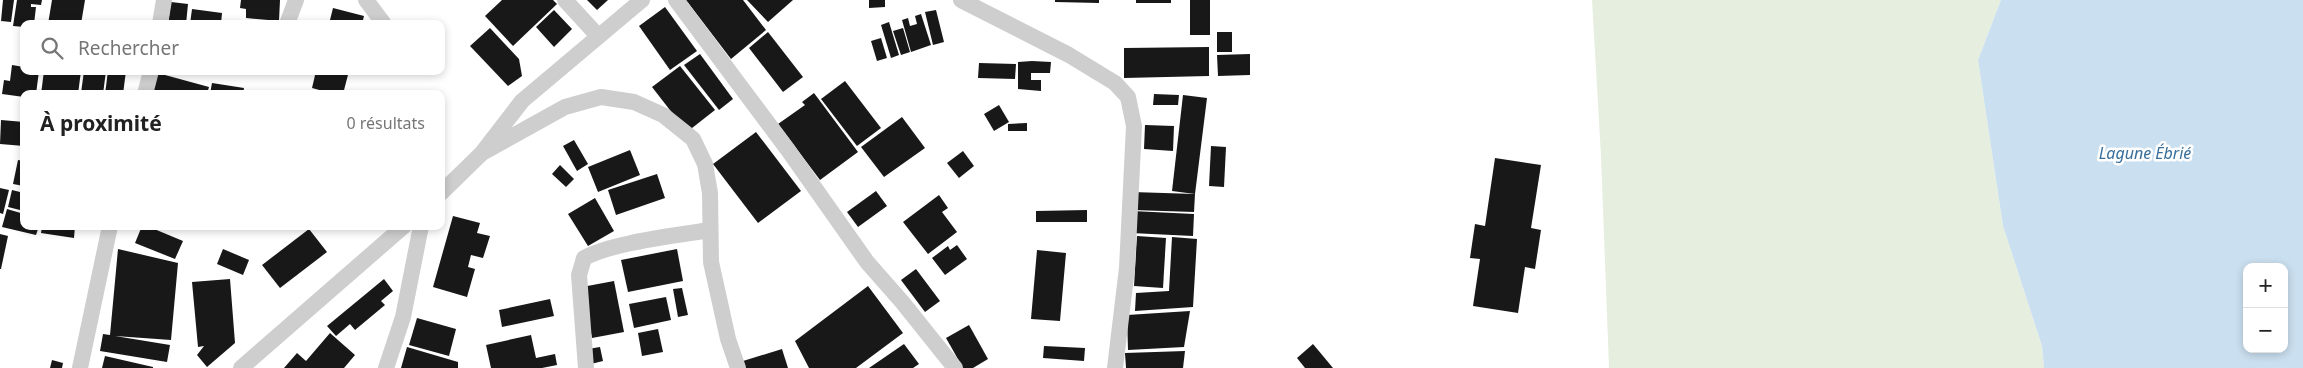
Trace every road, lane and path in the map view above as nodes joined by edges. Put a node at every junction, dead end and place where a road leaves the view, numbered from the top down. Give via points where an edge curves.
1 (164, 0) edge
2 (296, 0) edge
3 (366, 0) edge
4 (565, 0) edge
5 (642, 0) edge
6 (676, 0) edge
7 (962, 0) edge
8 (161, 20) edge
9 (288, 20) edge
10 (381, 20) edge
11 (598, 36) junction
12 (150, 75) edge
13 (146, 90) edge
14 (482, 153) junction
15 (445, 189) edge
16 (109, 230) edge
17 (399, 230) edge
18 (420, 230) edge
19 (710, 230) junction
20 (80, 368) edge
21 (241, 368) edge
22 (386, 368) edge
23 (586, 368) edge
24 (738, 368) edge
25 (956, 368) edge
26 (1115, 368) edge

1 - 8 street
2 - 9 street
3 - 10 street
4 - 11 street
5 - 11 street
6 - 25 street via 867,262
7 - 26 street via 1069,54 1115,82 1128,97 1134,126 1127,268
11 - 14 street via 522,101
12 - 13 street
14 - 15 street
14 - 19 street via 565,108 601,97 634,102 663,115 694,139 705,164 710,193
16 - 20 street
17 - 21 street
18 - 22 street via 403,316
19 - 23 street via 650,240 584,258 579,275
19 - 24 street via 711,262 728,339

